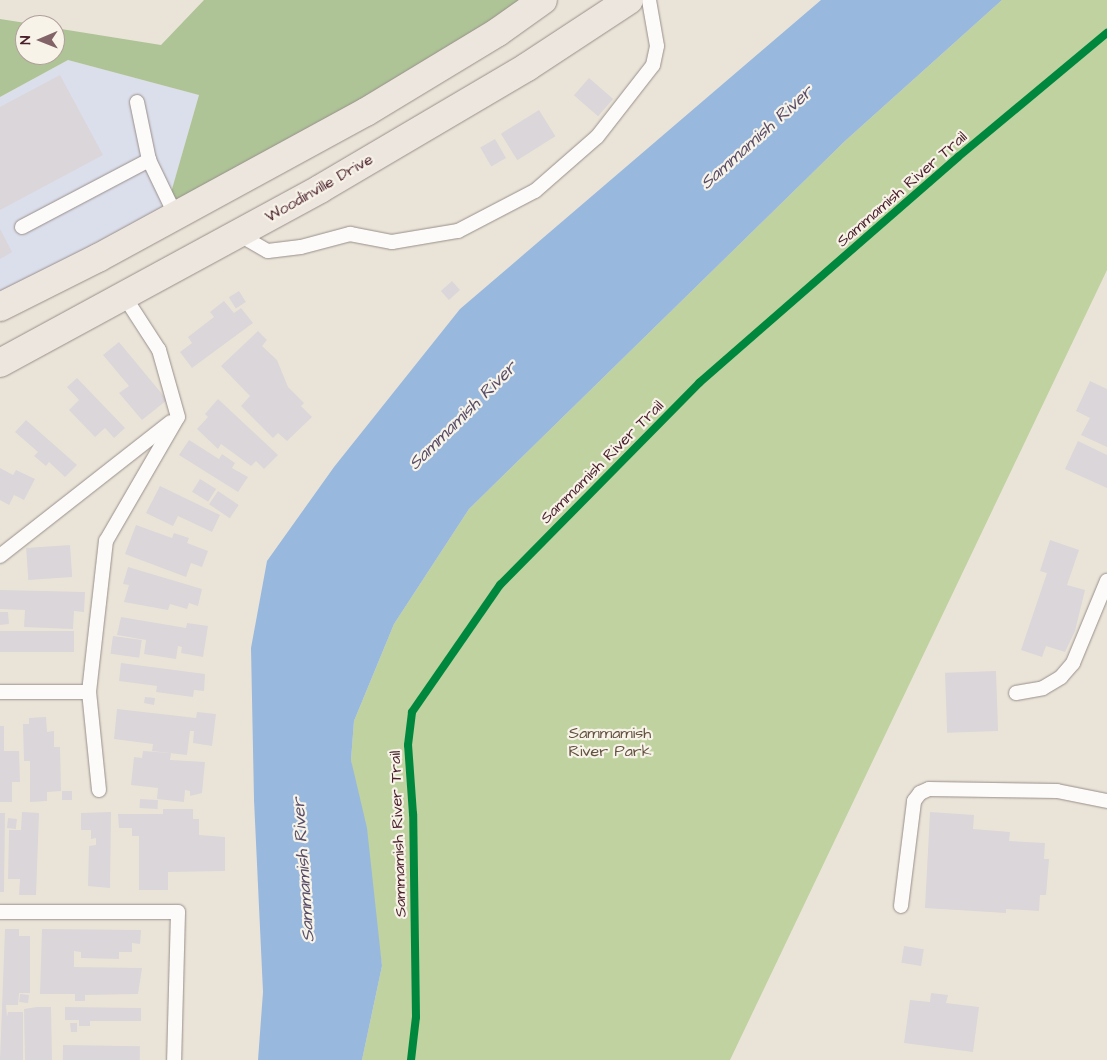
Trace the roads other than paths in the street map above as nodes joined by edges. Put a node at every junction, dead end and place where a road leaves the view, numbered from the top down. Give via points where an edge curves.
1 (544, 0) edge
2 (629, 0) edge
3 (649, 0) edge
4 (137, 102) dead end
5 (149, 160) junction
6 (176, 216) junction
7 (22, 227) dead end
8 (238, 234) junction
9 (124, 296) junction
10 (0, 307) edge
11 (0, 363) edge
12 (178, 416) junction
13 (0, 556) edge
14 (1107, 581) edge
15 (0, 692) edge
16 (89, 692) junction
17 (1016, 693) dead end
18 (99, 790) dead end
19 (1107, 801) edge
20 (901, 906) dead end
21 (0, 912) edge
22 (174, 1060) edge

1 - 6 main road via 498,32 366,112
2 - 8 main road, Woodinville Drive via 527,67
3 - 8 lane via 657,46 654,65 597,137 535,191 458,231 392,242 350,234 301,247 268,251
4 - 5 lane
5 - 6 lane
5 - 7 lane
6 - 10 main road
8 - 9 main road, Woodinville Drive
9 - 11 main road, Woodinville Drive
9 - 12 lane via 159,350
12 - 13 lane
12 - 16 lane via 106,541
14 - 17 lane via 1073,664 1061,677 1043,688
15 - 16 lane
16 - 18 lane
19 - 20 lane via 1057,791 929,789 920,793 914,801
21 - 22 lane via 178,912

